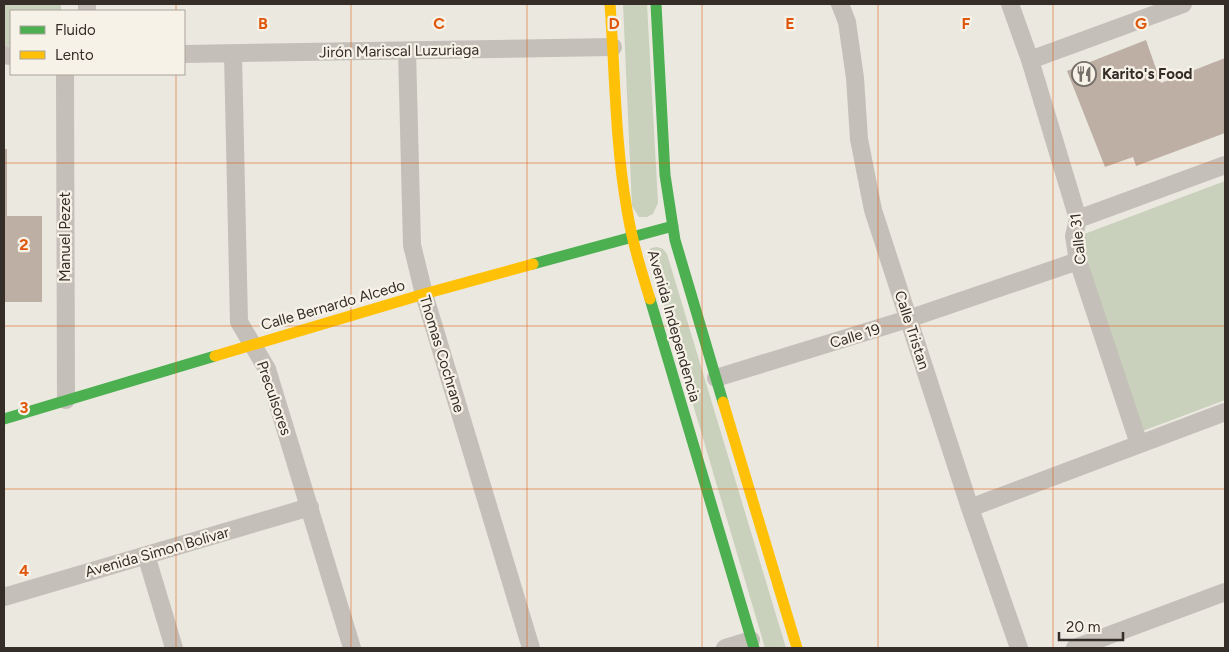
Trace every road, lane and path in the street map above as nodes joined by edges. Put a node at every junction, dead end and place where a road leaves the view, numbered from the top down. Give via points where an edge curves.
1 (610, 4) edge
2 (656, 4) edge
3 (840, 4) edge
4 (1010, 4) edge
5 (1183, 4) edge
6 (613, 47) junction
7 (407, 51) junction
8 (185, 54) edge
9 (233, 54) junction
10 (1030, 60) junction
11 (64, 75) edge
12 (1225, 165) edge
13 (1078, 219) junction
14 (672, 226) junction
15 (632, 238) junction
16 (1078, 261) junction
17 (424, 294) junction
18 (908, 319) junction
19 (253, 344) junction
20 (716, 378) junction
21 (66, 400) junction
22 (1225, 412) edge
23 (4, 419) edge
24 (1139, 444) junction
25 (310, 507) junction
26 (970, 508) junction
27 (146, 555) junction
28 (1225, 592) edge
29 (4, 597) edge
30 (752, 644) edge
31 (174, 648) edge
32 (352, 648) edge
33 (532, 648) edge
34 (725, 648) edge
35 (797, 648) edge
36 (1018, 648) edge
37 (1075, 648) edge

1 - 6 street, Avenida Independencia
2 - 14 street, Avenida Independencia via 665,175
3 - 18 street, Calle Tristan via 855,78 859,139 873,210
4 - 10 street, Calle 31
5 - 10 street
6 - 7 street, Jirón Mariscal Luzuriaga
6 - 15 street, Avenida Independencia via 617,138 624,203
7 - 9 street, Jirón Mariscal Luzuriaga
7 - 17 street, Thomas Cochrane via 412,244
8 - 9 street, Jirón Mariscal Luzuriaga
9 - 19 street, Preculsores via 238,316
10 - 13 street, Calle 31
11 - 21 street, Manuel Pezet
12 - 13 street
13 - 16 street, Calle 31 via 1074,236
14 - 15 street, Calle Bernardo Alcedo
14 - 20 street, Avenida Independencia
15 - 17 street, Calle Bernardo Alcedo
15 - 30 street, Avenida Independencia
16 - 18 street, Calle 19
16 - 24 street, Calle 31
17 - 19 street, Calle Bernardo Alcedo
17 - 33 street, Thomas Cochrane
18 - 20 street, Calle 19
18 - 26 street, Calle Tristan
19 - 21 street, Calle Bernardo Alcedo
19 - 25 street, Preculsores via 267,369
20 - 35 street, Avenida Independencia
21 - 23 street, Calle Bernardo Alcedo
22 - 24 street
24 - 26 street
25 - 27 street, Avenida Simon Bolivar
25 - 32 street, Preculsores
26 - 36 street, Calle Tristan
27 - 29 street, Avenida Simon Bolivar
27 - 31 street
28 - 37 street
30 - 34 street

